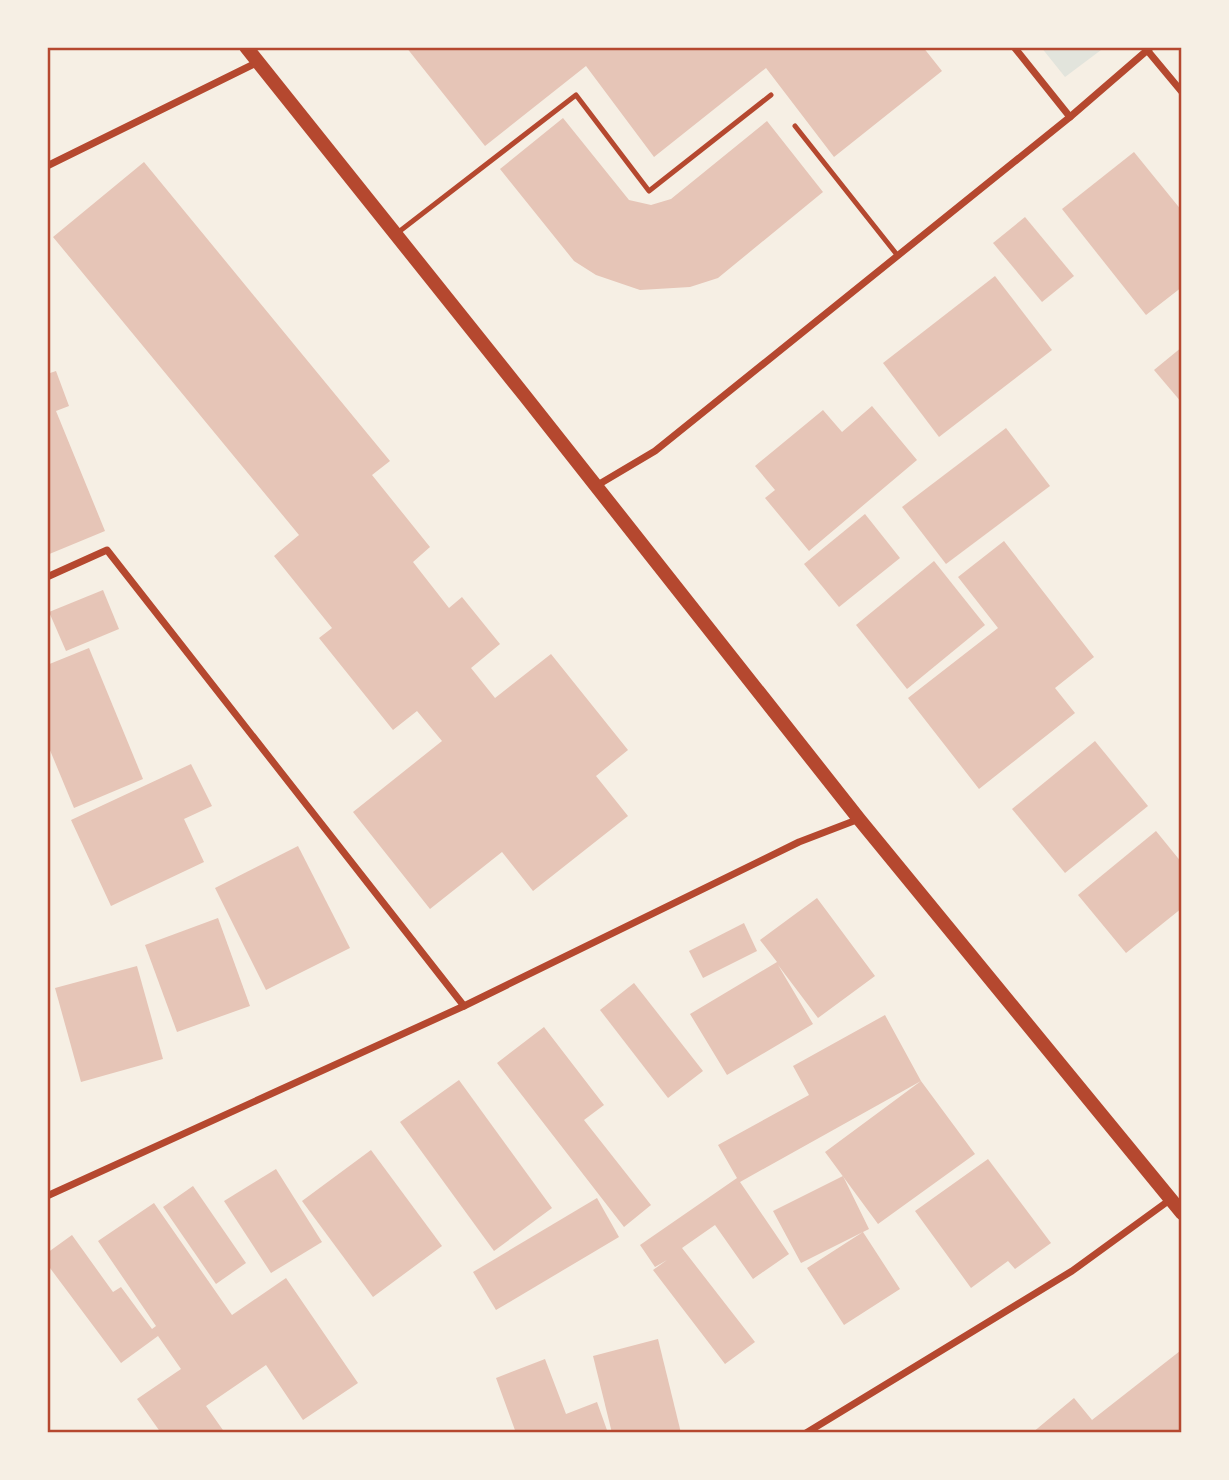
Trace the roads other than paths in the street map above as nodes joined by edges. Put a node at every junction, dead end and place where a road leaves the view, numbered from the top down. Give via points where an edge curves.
1 (246, 47) edge
2 (1014, 47) edge
3 (1149, 49) edge
4 (258, 62) junction
5 (1182, 92) edge
6 (771, 94) dead end
7 (1070, 117) junction
8 (795, 126) dead end
9 (47, 166) edge
10 (395, 235) junction
11 (898, 256) junction
12 (596, 486) junction
13 (47, 577) edge
14 (859, 819) junction
15 (464, 1006) junction
16 (47, 1196) edge
17 (1171, 1199) junction
18 (1182, 1213) edge
19 (806, 1433) edge

1 - 4 main road
2 - 7 street
3 - 5 street
3 - 7 street
4 - 9 street
4 - 10 main road
6 - 10 lane via 649,191 576,95
7 - 11 street
8 - 11 lane
10 - 12 main road
11 - 12 street via 656,451
12 - 14 main road
13 - 15 street via 107,550
14 - 15 street via 799,842
14 - 17 main road
15 - 16 street
17 - 18 main road
17 - 19 street via 1072,1271

